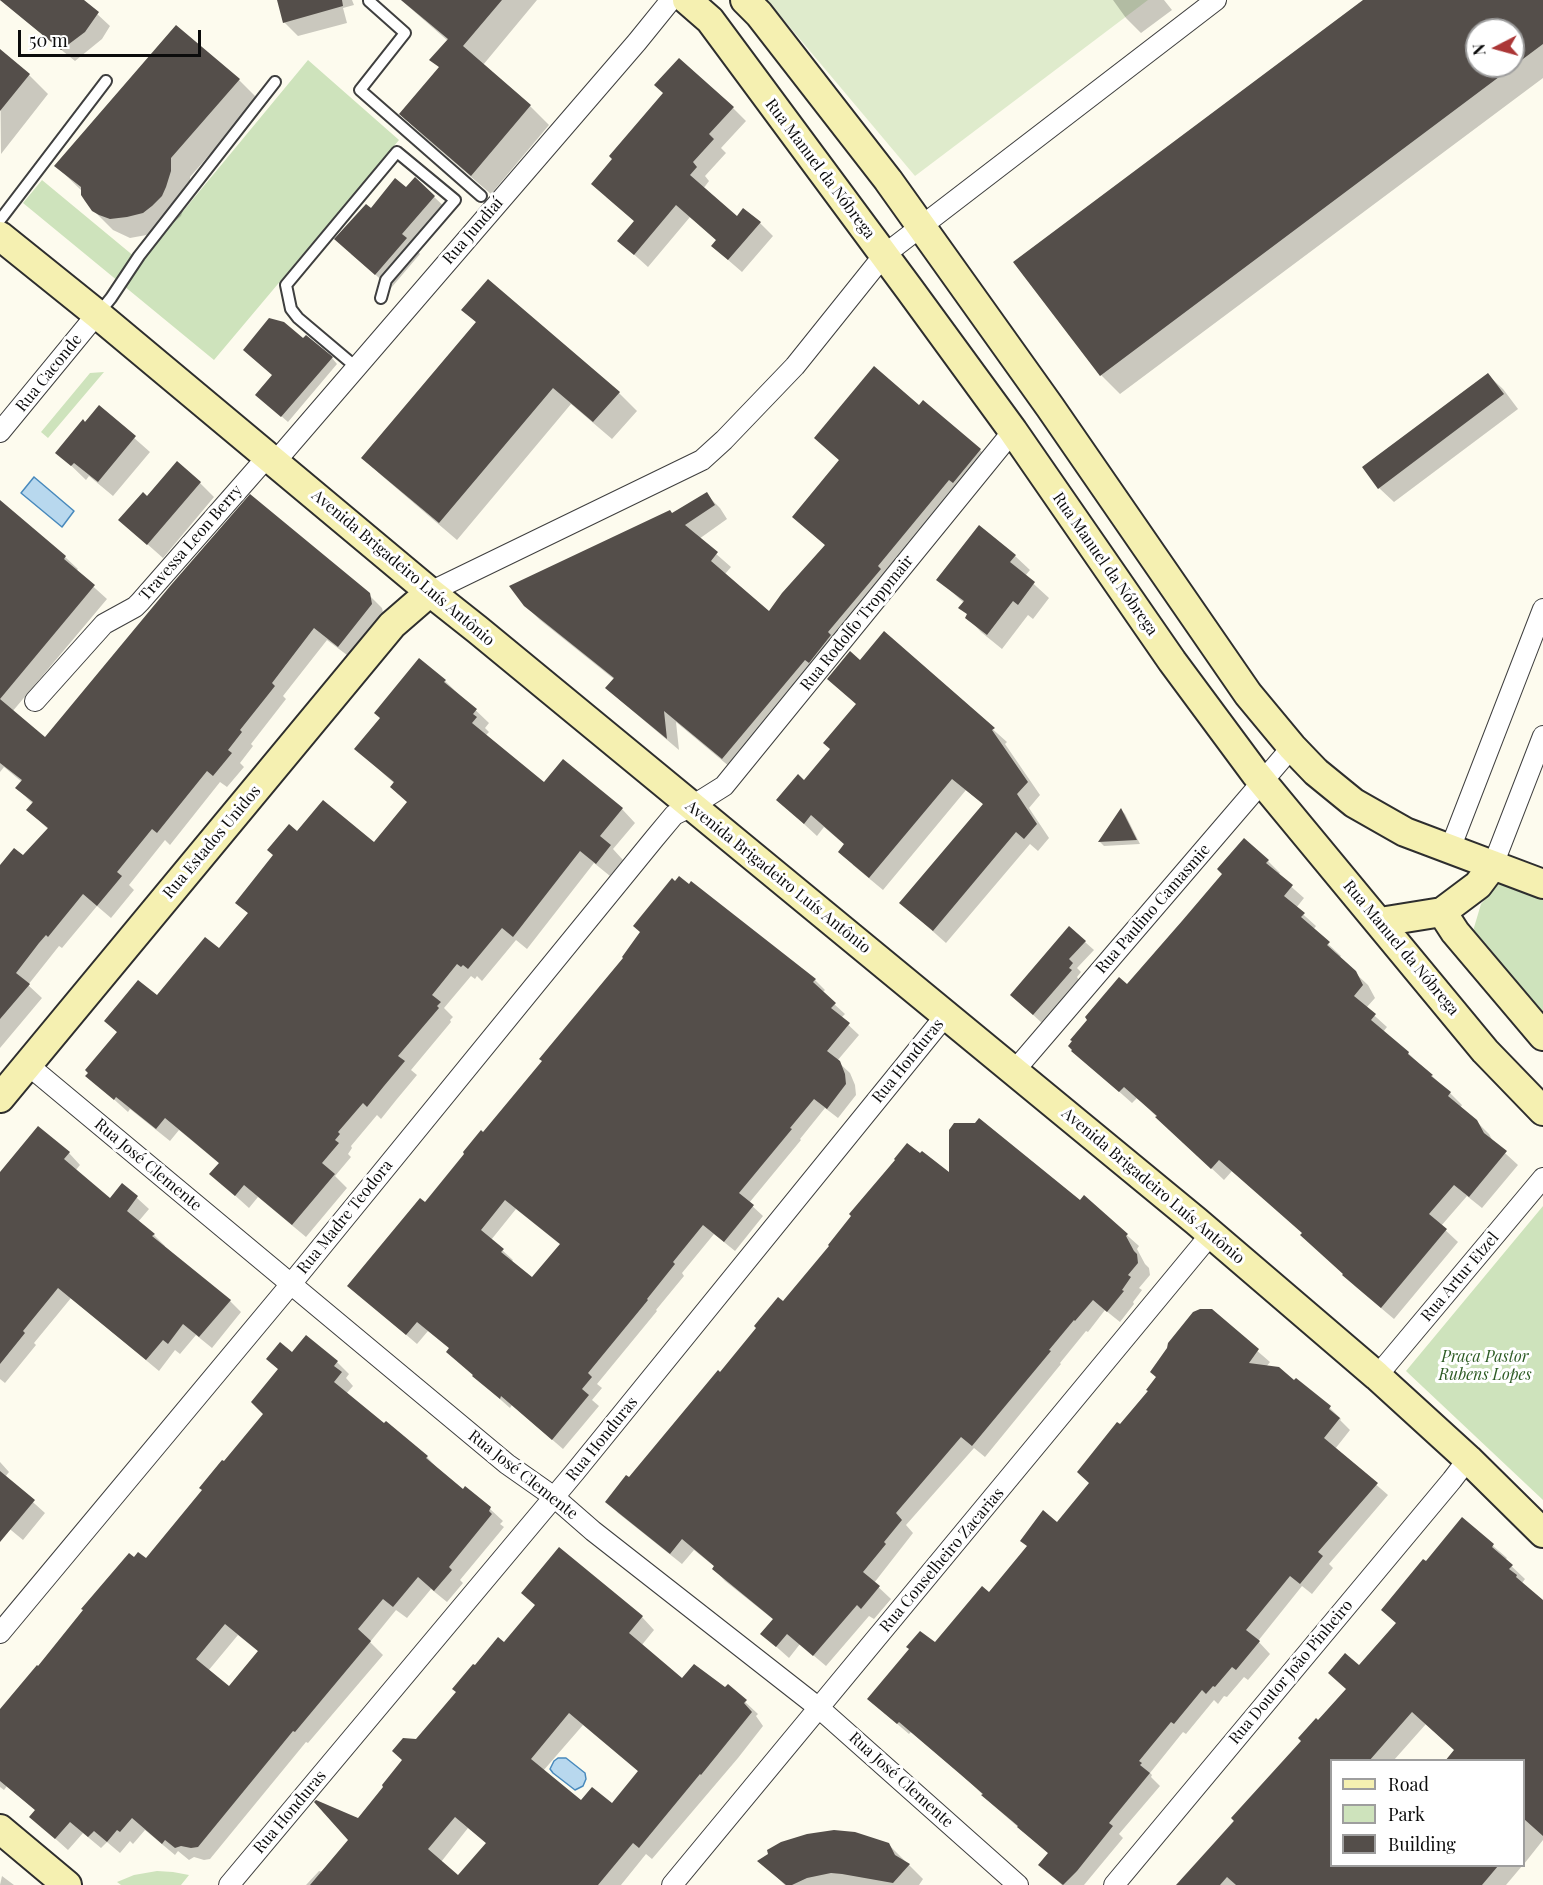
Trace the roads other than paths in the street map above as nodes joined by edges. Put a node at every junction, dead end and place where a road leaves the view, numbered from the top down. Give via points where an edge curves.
1 (370, 0) edge
2 (671, 0) edge
3 (687, 0) edge
4 (745, 0) edge
5 (1216, 0) edge
6 (106, 81) dead end
7 (274, 82) dead end
8 (481, 196) dead end
9 (0, 220) edge
10 (921, 227) junction
11 (0, 236) edge
12 (884, 255) junction
13 (381, 298) dead end
14 (97, 314) junction
15 (356, 367) junction
16 (1013, 431) junction
17 (0, 432) edge
18 (272, 459) junction
19 (430, 592) junction
20 (1543, 609) edge
21 (1209, 638) junction
22 (1172, 661) junction
23 (35, 701) dead end
24 (1543, 736) edge
25 (1292, 747) junction
26 (1262, 782) junction
27 (692, 806) junction
28 (1450, 849) junction
29 (1493, 865) junction
30 (1543, 884) edge
31 (1442, 912) junction
32 (1380, 922) junction
33 (946, 1015) junction
34 (1543, 1036) edge
35 (28, 1065) junction
36 (1015, 1070) junction
37 (0, 1098) edge
38 (1543, 1111) edge
39 (1543, 1178) edge
40 (1211, 1234) junction
41 (291, 1284) junction
42 (1377, 1376) junction
43 (1467, 1459) junction
44 (554, 1497) junction
45 (1543, 1533) edge
46 (0, 1633) edge
47 (819, 1708) junction
48 (0, 1829) edge
49 (67, 1885) edge
50 (229, 1885) edge
51 (672, 1885) edge
52 (1018, 1885) edge
53 (1114, 1885) edge

1 - 8 lane via 405,33 360,90
2 - 15 street, Rua Jundiaí
3 - 12 street, Rua Manuel da Nóbrega via 710,20
4 - 10 street via 867,151
5 - 10 street
6 - 9 lane
7 - 14 lane
10 - 12 street
10 - 21 street
11 - 14 street, Avenida Brigadeiro Luís Antônio
12 - 16 street, Rua Manuel da Nóbrega
12 - 19 street via 795,366 702,460
13 - 15 lane via 386,280 455,200 397,153 286,285 291,309 298,318
14 - 17 street, Rua Caconde
14 - 18 street, Avenida Brigadeiro Luís Antônio
15 - 18 street, Rua Jundiaí
16 - 22 street, Rua Manuel da Nóbrega
16 - 27 street, Rua Rodolfo Troppmair via 724,786
18 - 19 street, Avenida Brigadeiro Luís Antônio
18 - 23 street, Travessa Leon Berry via 140,602 104,624
19 - 27 street, Avenida Brigadeiro Luís Antônio
19 - 35 street, Rua Estados Unidos via 392,625
20 - 28 street
21 - 22 street
21 - 25 street
22 - 26 street, Rua Manuel da Nóbrega
24 - 29 street
25 - 26 street, Rua Paulino Camasmie
25 - 28 street via 1354,804 1405,832
26 - 32 street, Rua Manuel da Nóbrega
26 - 36 street, Rua Paulino Camasmie
27 - 33 street, Avenida Brigadeiro Luís Antônio
27 - 41 street, Rua Madre Teodora via 674,815
28 - 29 street
29 - 30 street
29 - 31 street via 1478,885
31 - 32 street
31 - 34 street
32 - 38 street, Rua Manuel da Nóbrega via 1485,1051
33 - 36 street, Avenida Brigadeiro Luís Antônio
33 - 44 street, Rua Honduras
35 - 37 street, Rua Estados Unidos
35 - 41 street, Rua José Clemente
36 - 40 street, Avenida Brigadeiro Luís Antônio
39 - 42 street, Rua Artur Etzel
40 - 42 street, Avenida Brigadeiro Luís Antônio
40 - 47 street, Rua Conselheiro Zacarias
41 - 44 street, Rua José Clemente via 507,1464
41 - 46 street, Rua Madre Teodora
42 - 43 street, Avenida Brigadeiro Luís Antônio
43 - 45 street, Avenida Brigadeiro Luís Antônio
43 - 53 street, Rua Doutor João Pinheiro
44 - 47 street, Rua José Clemente
44 - 50 street, Rua Honduras
47 - 51 street, Rua Conselheiro Zacarias
47 - 52 street, Rua José Clemente
48 - 49 street

